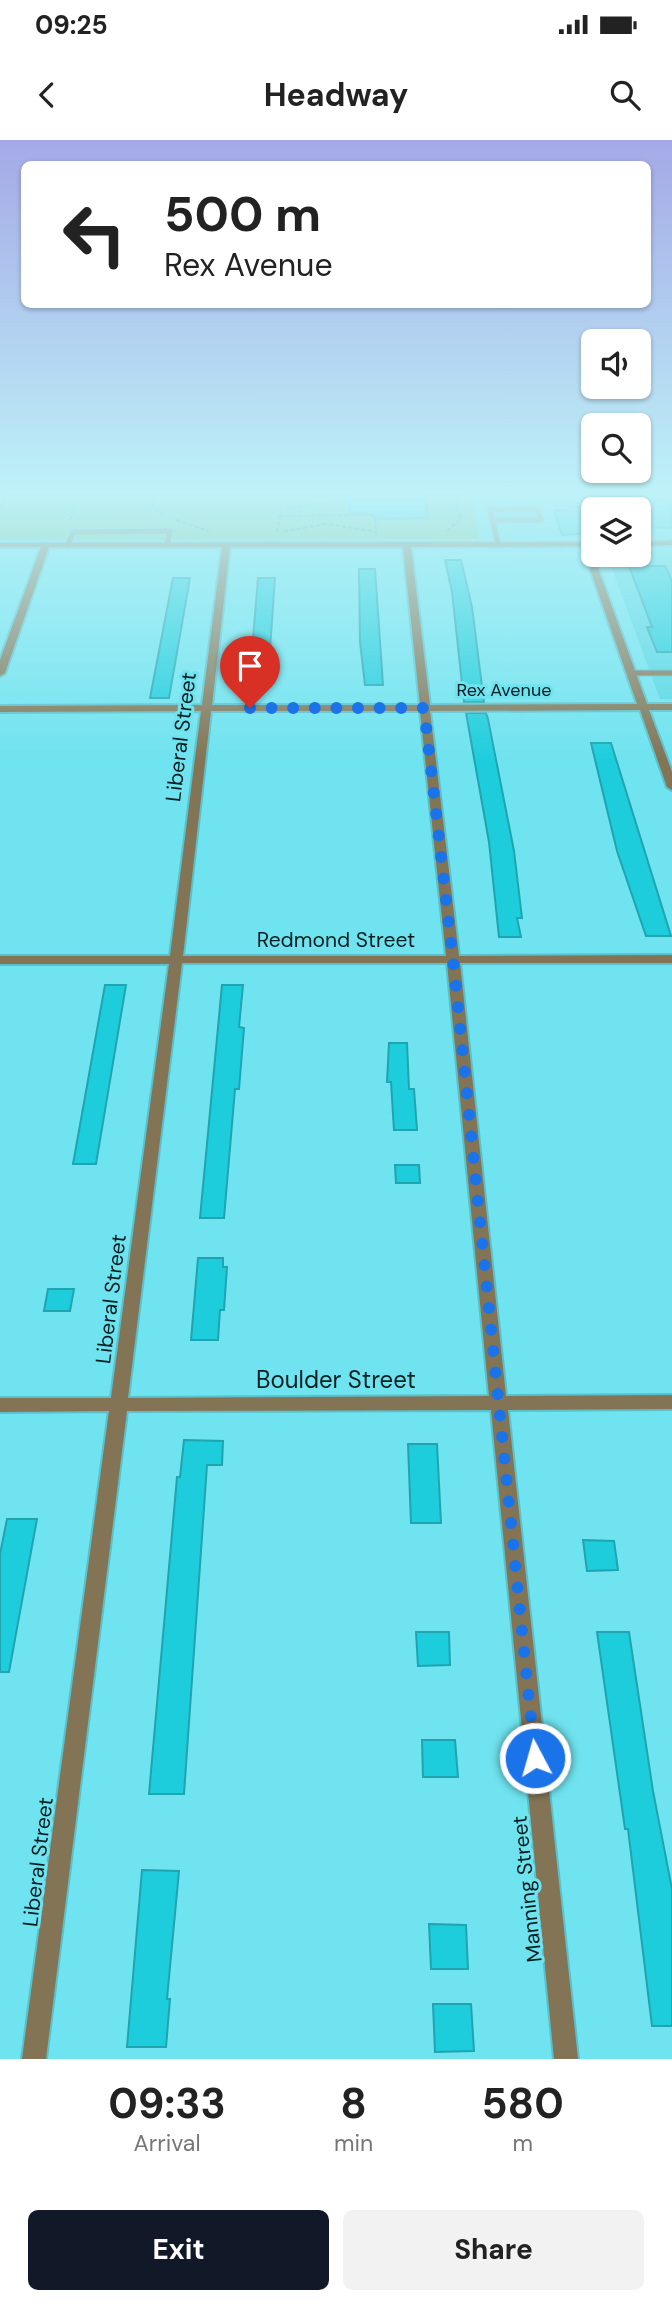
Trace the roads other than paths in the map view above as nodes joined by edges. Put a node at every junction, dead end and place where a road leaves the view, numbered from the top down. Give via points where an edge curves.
1 (33, 581) edge
2 (221, 581) edge
3 (411, 581) edge
4 (601, 581) edge
5 (0, 673) edge
6 (632, 673) junction
7 (672, 673) edge
8 (645, 707) junction
9 (672, 707) edge
10 (205, 708) junction
11 (424, 708) junction
12 (0, 709) edge
13 (672, 787) edge
14 (672, 958) edge
15 (453, 959) junction
16 (0, 960) edge
17 (176, 960) junction
18 (672, 1402) edge
19 (499, 1403) junction
20 (0, 1405) edge
21 (119, 1405) junction
22 (34, 2059) edge
23 (566, 2059) edge

1 - 5 street
2 - 10 street, Liberal Street
3 - 11 street, Manning Street
4 - 6 street
6 - 7 lane
6 - 8 street
8 - 9 street, Rex Avenue
8 - 11 street, Rex Avenue
8 - 13 street
10 - 11 street, Rex Avenue
10 - 12 street, Rex Avenue
10 - 17 street, Liberal Street
11 - 15 street, Manning Street
14 - 15 street, Redmond Street
15 - 17 street, Redmond Street
15 - 19 street, Manning Street
16 - 17 street, Redmond Street
17 - 21 street, Liberal Street
18 - 19 street, Boulder Street
19 - 21 street, Boulder Street
19 - 23 street, Manning Street
20 - 21 street, Boulder Street
21 - 22 street, Liberal Street

